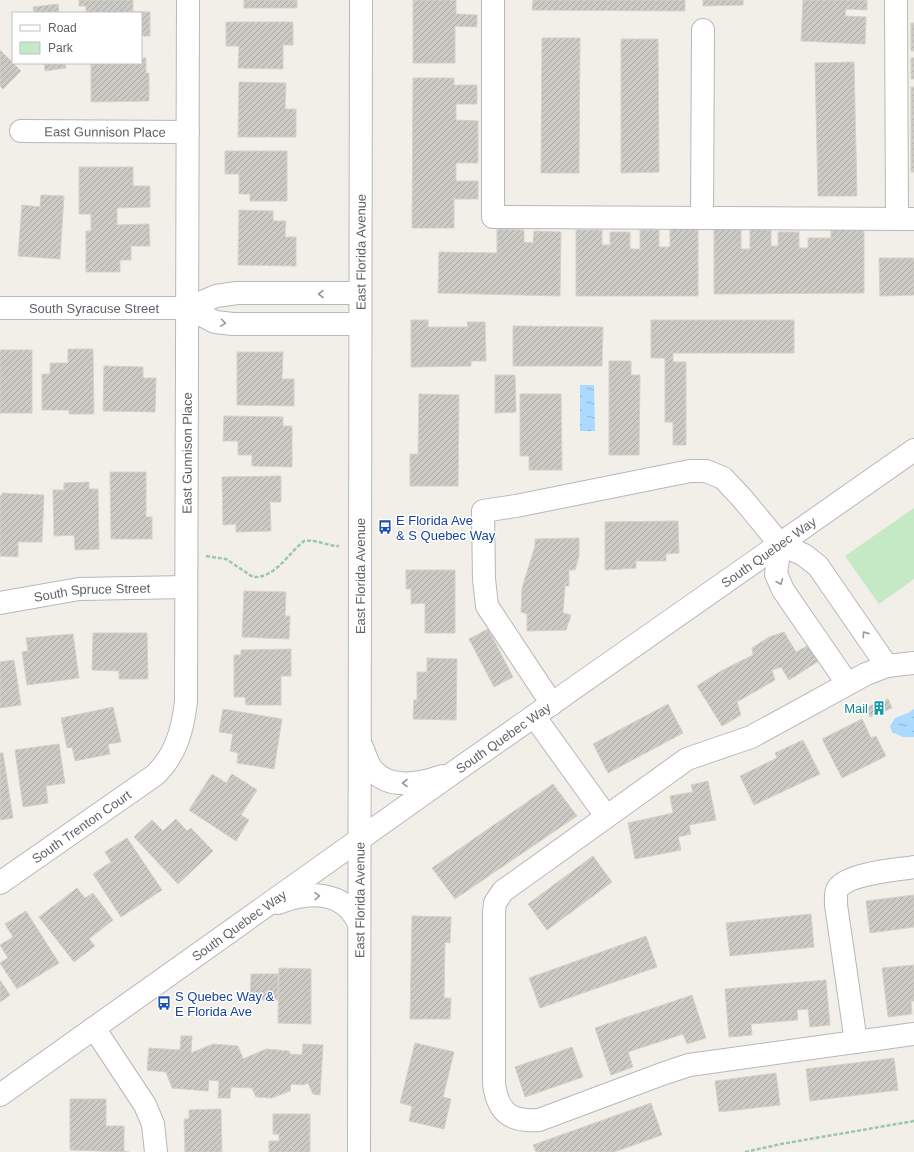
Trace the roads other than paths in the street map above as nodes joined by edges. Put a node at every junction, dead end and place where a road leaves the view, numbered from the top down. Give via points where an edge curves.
1 (188, 0) edge
2 (361, 0) edge
3 (493, 0) edge
4 (896, 0) edge
5 (703, 30) dead end
6 (21, 131) dead end
7 (188, 132) junction
8 (702, 218) junction
9 (906, 219) edge
10 (360, 293) junction
11 (0, 308) edge
12 (188, 308) junction
13 (359, 324) junction
14 (914, 450) edge
15 (780, 544) junction
16 (186, 587) junction
17 (0, 603) edge
18 (914, 659) edge
19 (887, 666) junction
20 (847, 684) junction
21 (543, 710) junction
22 (360, 742) junction
23 (161, 769) joint
24 (456, 770) junction
25 (606, 816) junction
26 (360, 841) junction
27 (914, 867) edge
28 (0, 883) edge
29 (266, 907) junction
30 (359, 924) junction
31 (94, 1028) junction
32 (914, 1034) edge
33 (856, 1042) junction
34 (0, 1095) edge
35 (156, 1152) edge
36 (359, 1152) edge

1 - 7 street, East Gunnison Place
2 - 10 street, East Florida Avenue
3 - 8 street via 493,217
4 - 9 street
5 - 8 street
6 - 7 street, East Gunnison Place
7 - 12 street, East Gunnison Place
8 - 9 street
10 -> 12 street, South Syracuse Street via 237,293 216,296
10 - 13 street, East Florida Avenue
11 - 12 street, South Syracuse Street
12 -> 13 street, South Syracuse Street via 215,322 233,324
12 - 16 street, East Gunnison Place
13 - 22 street, East Florida Avenue
14 - 15 street, South Quebec Way
19 -> 15 street via 818,566 804,555
15 -> 20 street via 776,569 783,590
15 - 21 street, South Quebec Way
15 - 21 street via 730,484 717,474 706,471 680,472 484,511 484,579 487,606
16 - 17 street, South Spruce Street via 79,589
16 - 23 street, East Gunnison Place via 185,713 179,740
18 - 19 street
19 - 20 street
20 - 25 street via 751,736 687,759
21 - 24 street, South Quebec Way
21 - 25 street
24 -> 22 street via 415,783 404,784 386,780 372,769
22 - 26 street, East Florida Avenue
23 - 28 street, South Trenton Court
24 - 26 street, South Quebec Way
25 - 33 street via 503,891 496,903 494,1080 497,1098 506,1113 521,1120 540,1120 689,1065
26 - 29 street, South Quebec Way
26 - 30 street, East Florida Avenue
27 - 33 street via 854,879 841,885 837,891 836,905
29 -> 30 street via 292,899 324,896 342,902 355,915
29 - 31 street, South Quebec Way
30 - 36 street, East Florida Avenue
31 - 34 street, South Quebec Way
31 - 35 street via 145,1105 153,1124
32 - 33 street

